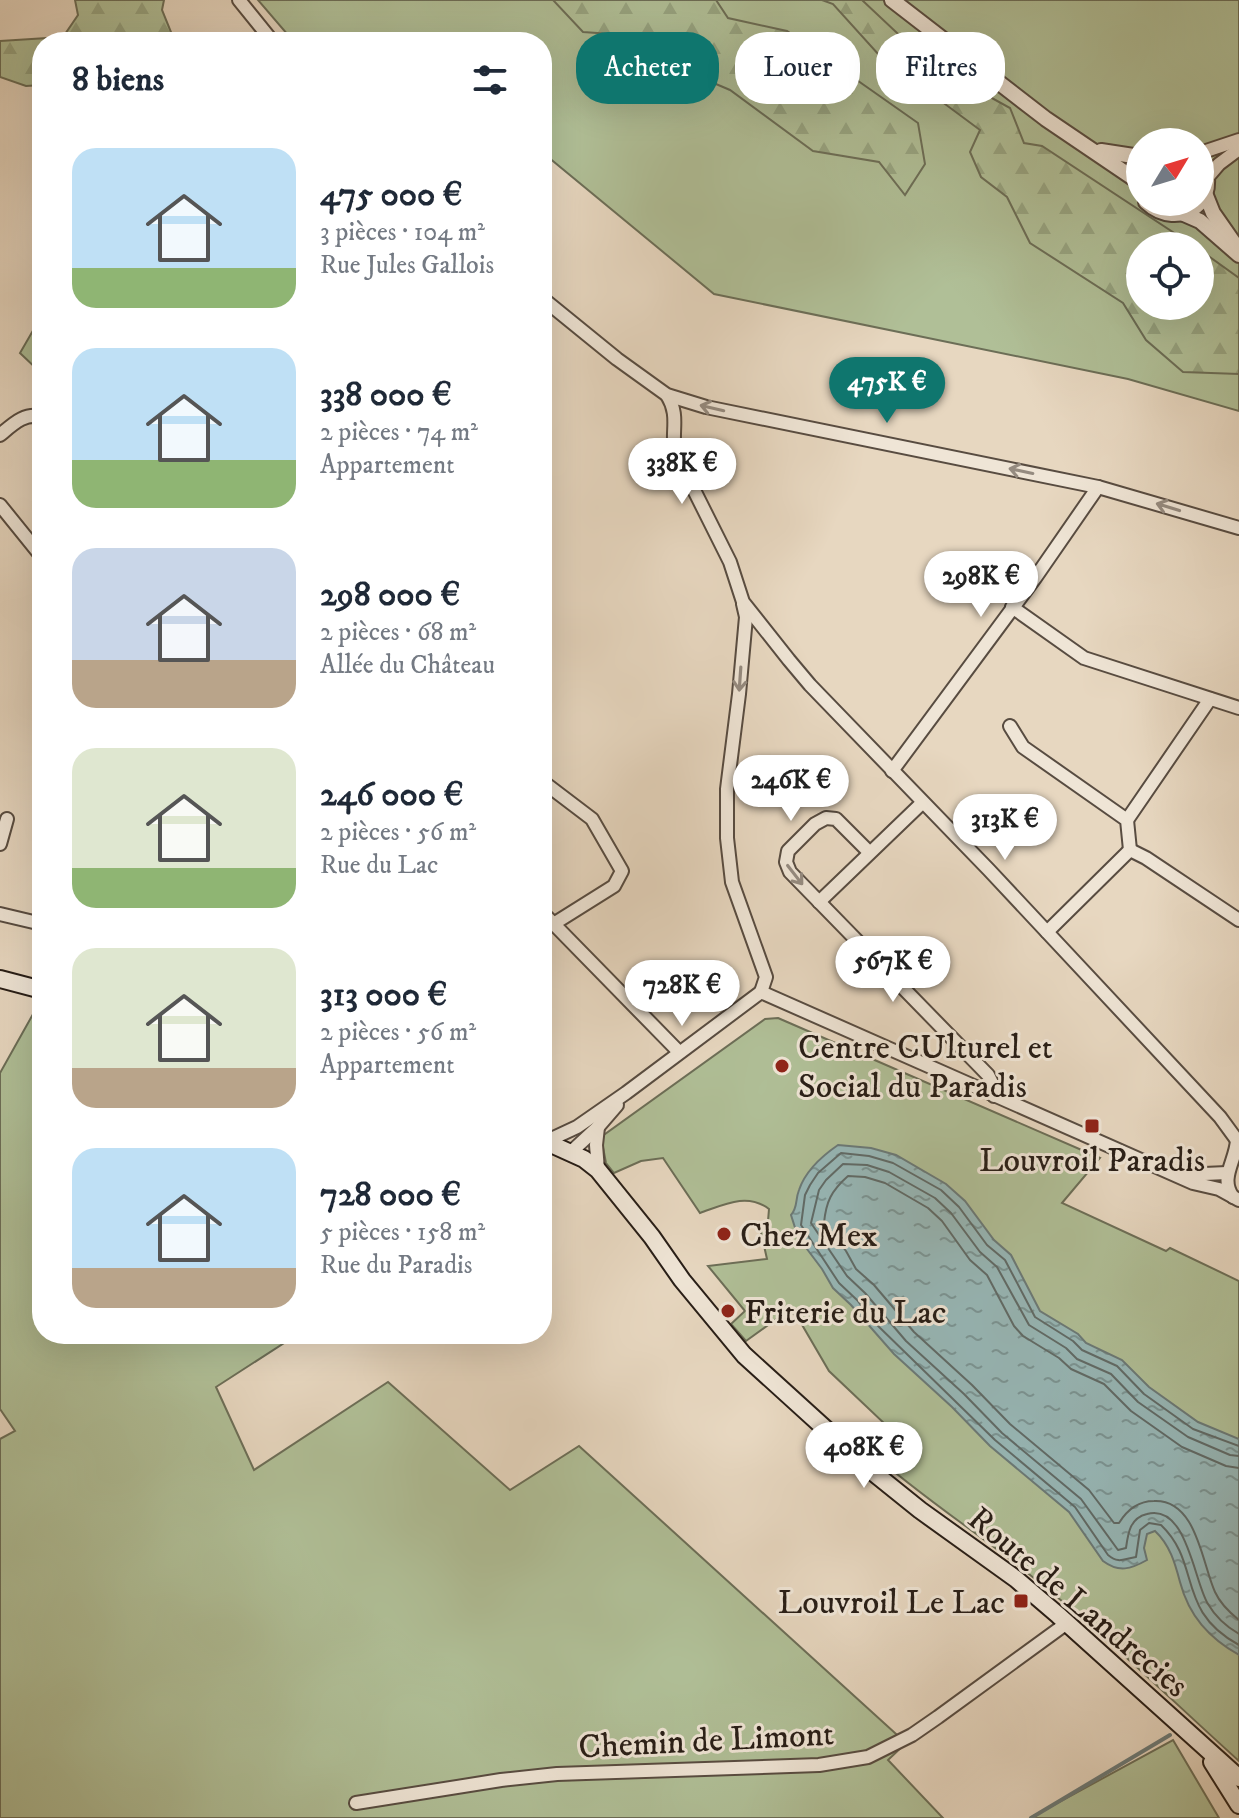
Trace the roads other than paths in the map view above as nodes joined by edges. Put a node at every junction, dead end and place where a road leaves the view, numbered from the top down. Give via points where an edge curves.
1 (239, 0) edge
2 (892, 0) edge
3 (265, 32) edge
4 (1239, 140) edge
5 (1089, 148) junction
6 (1214, 148) edge
7 (1239, 149) edge
8 (1126, 155) edge
9 (1126, 172) edge
10 (1214, 172) edge
11 (1214, 214) edge
12 (1189, 216) edge
13 (1239, 252) edge
14 (552, 306) edge
15 (667, 395) junction
16 (32, 415) edge
17 (0, 435) edge
18 (1098, 487) junction
19 (0, 505) edge
20 (1239, 528) edge
21 (32, 545) edge
22 (743, 602) junction
23 (1012, 607) junction
24 (1210, 699) junction
25 (1239, 708) edge
26 (1010, 726) dead end
27 (892, 771) junction
28 (552, 789) edge
29 (922, 803) junction
30 (7, 819) dead end
31 (1127, 820) junction
32 (0, 844) edge
33 (1130, 850) junction
34 (869, 852) junction
35 (819, 902) junction
36 (0, 914) edge
37 (552, 920) edge
38 (1239, 920) edge
39 (32, 922) edge
40 (555, 923) junction
41 (1047, 932) junction
42 (0, 979) edge
43 (32, 987) edge
44 (761, 992) junction
45 (679, 1052) junction
46 (626, 1093) junction
47 (994, 1096) junction
48 (598, 1127) junction
49 (552, 1137) edge
50 (1238, 1142) edge
51 (552, 1144) edge
52 (571, 1152) junction
53 (1233, 1165) edge
54 (598, 1170) junction
55 (1174, 1175) junction
56 (1237, 1199) edge
57 (1067, 1623) junction
58 (1198, 1741) junction
59 (1239, 1778) edge
60 (356, 1803) dead end
61 (1239, 1805) edge

1 - 3 street
2 - 5 street
4 - 6 street
5 - 8 street
5 - 9 street
7 - 10 street
11 - 13 street
12 - 13 street
14 - 15 street
18 -> 15 street
15 - 22 street via 675,407 675,452 730,562
16 - 17 street
20 -> 18 street
18 - 23 street
19 - 21 street
22 - 27 street via 810,685
22 -> 44 street via 746,617 727,789 727,838 732,882 766,977
23 - 24 street via 1084,658
23 - 27 street
24 - 25 street
24 - 31 street
26 - 31 street via 1023,747
27 - 29 street
28 - 40 street via 592,819 622,871 614,886
29 - 34 street
29 - 41 street
30 - 32 street
31 - 33 street
33 - 38 street
33 - 41 street
34 - 35 street
34 -> 35 street via 836,819 815,824 788,851 786,862
35 - 47 street via 988,1075
36 - 39 street
37 - 40 street
40 - 45 street
41 - 50 street
42 - 43 main road
44 - 45 street
44 - 47 street
45 - 46 street
46 - 48 street
46 - 49 street via 577,1127
47 - 55 street
48 - 52 street
48 - 54 street
50 - 53 street
51 - 52 main road, Route de Landrecies
52 - 54 main road, Route de Landrecies
53 - 55 street
53 - 56 street via 1227,1189
54 - 57 main road, Route de Landrecies via 744,1355 874,1473
55 - 56 street
57 - 58 main road, Route de Landrecies
57 - 60 street, Chemin de Limont via 912,1735 868,1757 819,1765 543,1776
58 - 59 main road, Route de Landrecies
58 - 61 main road

